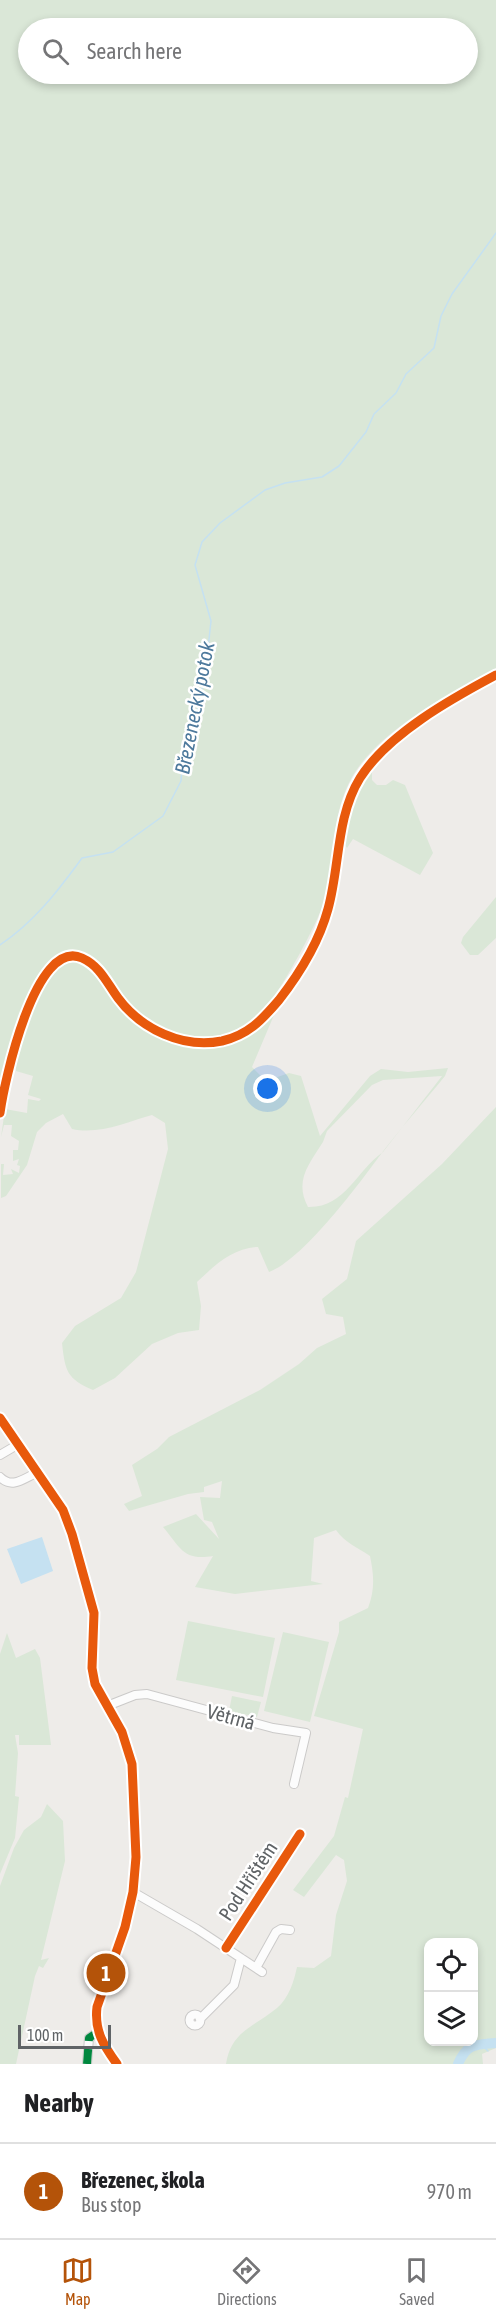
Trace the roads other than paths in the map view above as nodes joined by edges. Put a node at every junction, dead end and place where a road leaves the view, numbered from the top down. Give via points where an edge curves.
1 (496, 675) edge
2 (0, 1113) edge
3 (0, 1418) edge
4 (17, 1445) junction
5 (0, 1455) edge
6 (36, 1473) junction
7 (0, 1477) edge
8 (107, 1706) junction
9 (294, 1784) dead end
10 (300, 1834) dead end
11 (133, 1892) junction
12 (290, 1930) dead end
13 (226, 1948) junction
14 (241, 1958) junction
15 (200, 2019) dead end
16 (98, 2032) junction
17 (87, 2064) edge
18 (117, 2064) edge

1 - 2 street via 425,717 388,746 361,776 343,820 329,908 321,930 287,989 248,1032 220,1041 198,1041 153,1030 119,1000 92,964 78,957 64,958 44,976 30,1000
3 - 4 street
4 - 5 street
4 - 6 street
6 - 7 street via 15,1484
6 - 8 street via 63,1510 72,1534 94,1613 93,1675
8 - 9 street, Větrná via 147,1694 306,1733
8 - 11 street via 129,1749 134,1780
10 - 13 street, Pod Hřištěm
11 - 13 street, Pod Hřištěm
11 - 16 street via 97,2007
12 - 14 street, Pod Hřištěm via 276,1932 259,1970
13 - 14 street, Pod Hřištěm
14 - 15 street via 234,1985
16 - 17 street via 90,2037
16 - 18 street

